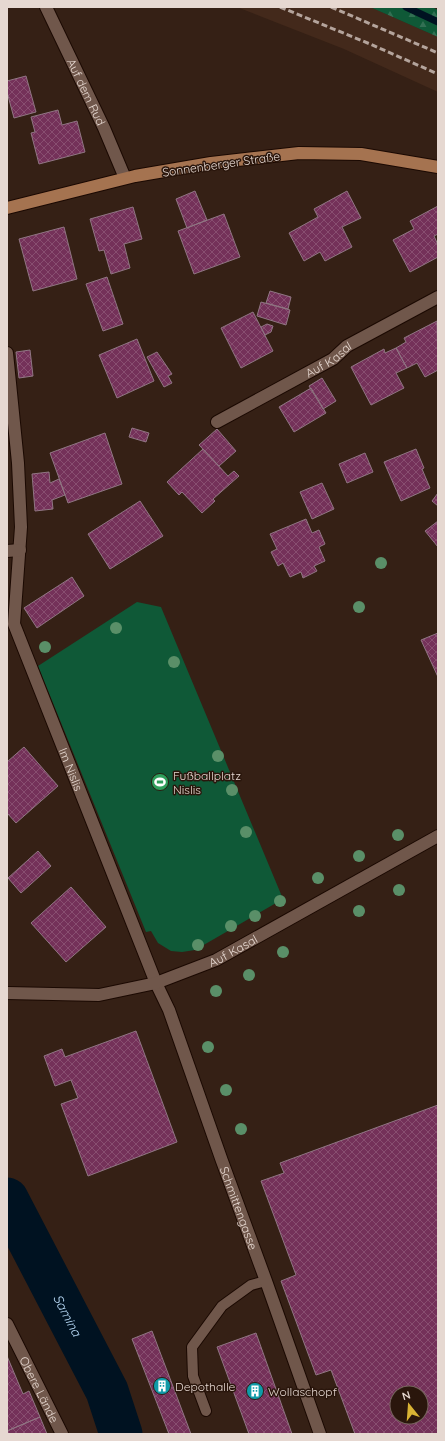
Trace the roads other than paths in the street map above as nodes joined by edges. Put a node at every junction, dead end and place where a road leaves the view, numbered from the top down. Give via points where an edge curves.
1 (46, 7) edge
2 (438, 167) edge
3 (125, 178) junction
4 (7, 208) edge
5 (438, 297) edge
6 (7, 353) edge
7 (217, 422) dead end
8 (20, 550) junction
9 (7, 551) edge
10 (438, 836) edge
11 (156, 983) junction
12 (7, 993) edge
13 (266, 1281) junction
14 (7, 1324) edge
15 (206, 1411) dead end
16 (62, 1434) edge
17 (320, 1434) edge

1 - 3 street, Auf dem Rud
2 - 3 main road, Sonnenberger Straße via 361,154 299,153 211,163
3 - 4 main road, Sonnenberger Straße
5 - 7 street, Auf Kasal via 347,346 333,359
6 - 8 street, Im Nislis via 18,463 22,527
8 - 9 street
8 - 11 street, Im Nislis via 14,624
10 - 11 street, Auf Kasal via 216,960
11 - 12 street, Auf Kasal via 99,995
11 - 13 street, Schmittengasse via 169,1010
13 - 15 lane via 251,1285 222,1306 192,1347 193,1376
13 - 17 street, Schmittengasse
14 - 16 street, Obere Lände

